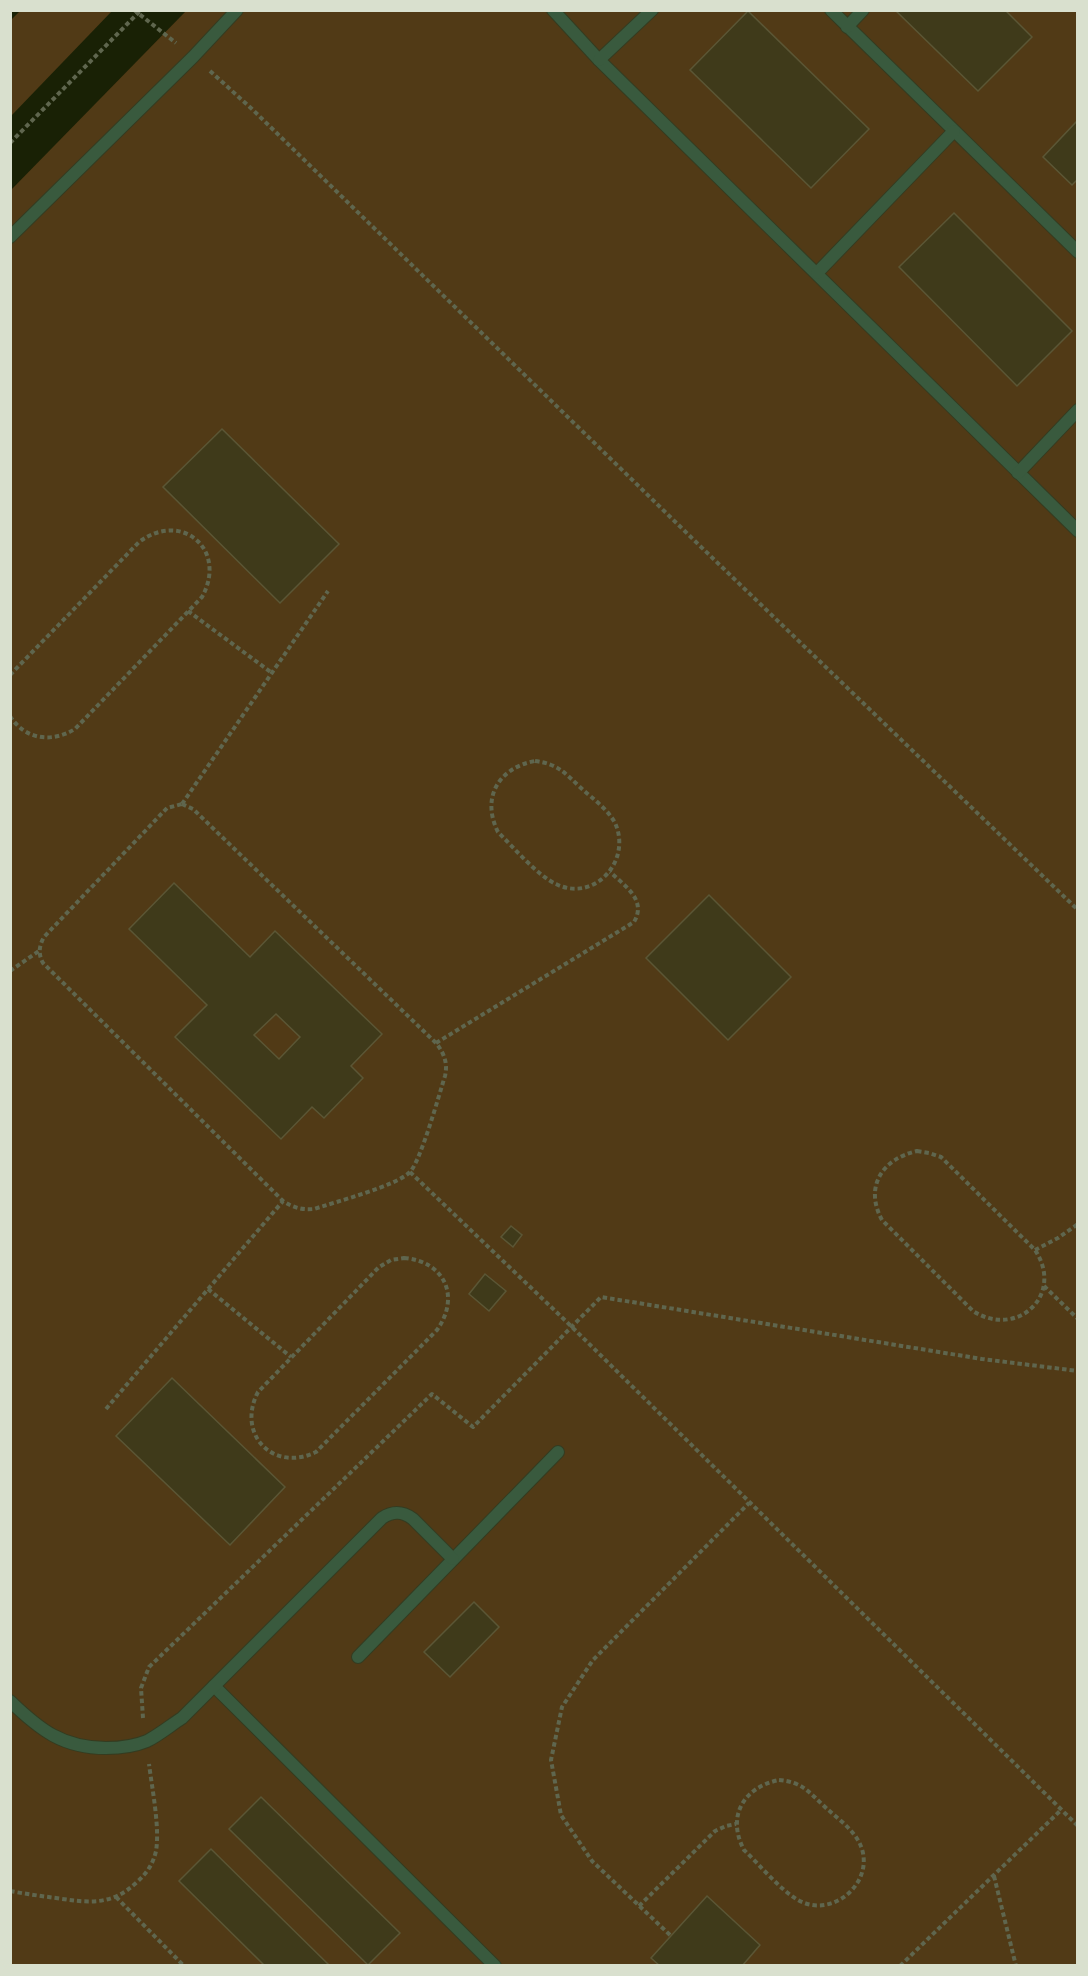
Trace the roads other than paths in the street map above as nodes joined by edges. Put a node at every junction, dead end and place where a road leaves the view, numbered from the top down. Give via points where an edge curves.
1 (237, 10) edge
2 (553, 10) edge
3 (652, 10) edge
4 (831, 10) edge
5 (863, 10) edge
6 (847, 27) junction
7 (599, 60) junction
8 (954, 131) junction
9 (10, 237) edge
10 (1077, 252) edge
11 (817, 273) junction
12 (1077, 410) edge
13 (1018, 473) junction
14 (1077, 531) edge
15 (558, 1452) dead end
16 (453, 1559) junction
17 (357, 1657) dead end
18 (214, 1686) junction
19 (10, 1701) edge
20 (495, 1965) edge

1 - 9 lane
2 - 7 lane
3 - 7 lane
4 - 6 lane
5 - 6 lane
6 - 8 lane
7 - 11 lane
8 - 10 lane
8 - 11 lane
11 - 13 lane
12 - 13 lane
13 - 14 lane
15 - 16 lane
16 - 17 lane
16 - 18 lane via 406,1514 389,1514
18 - 19 lane via 173,1724 146,1741 118,1748 88,1748 60,1740 35,1725
18 - 20 lane

